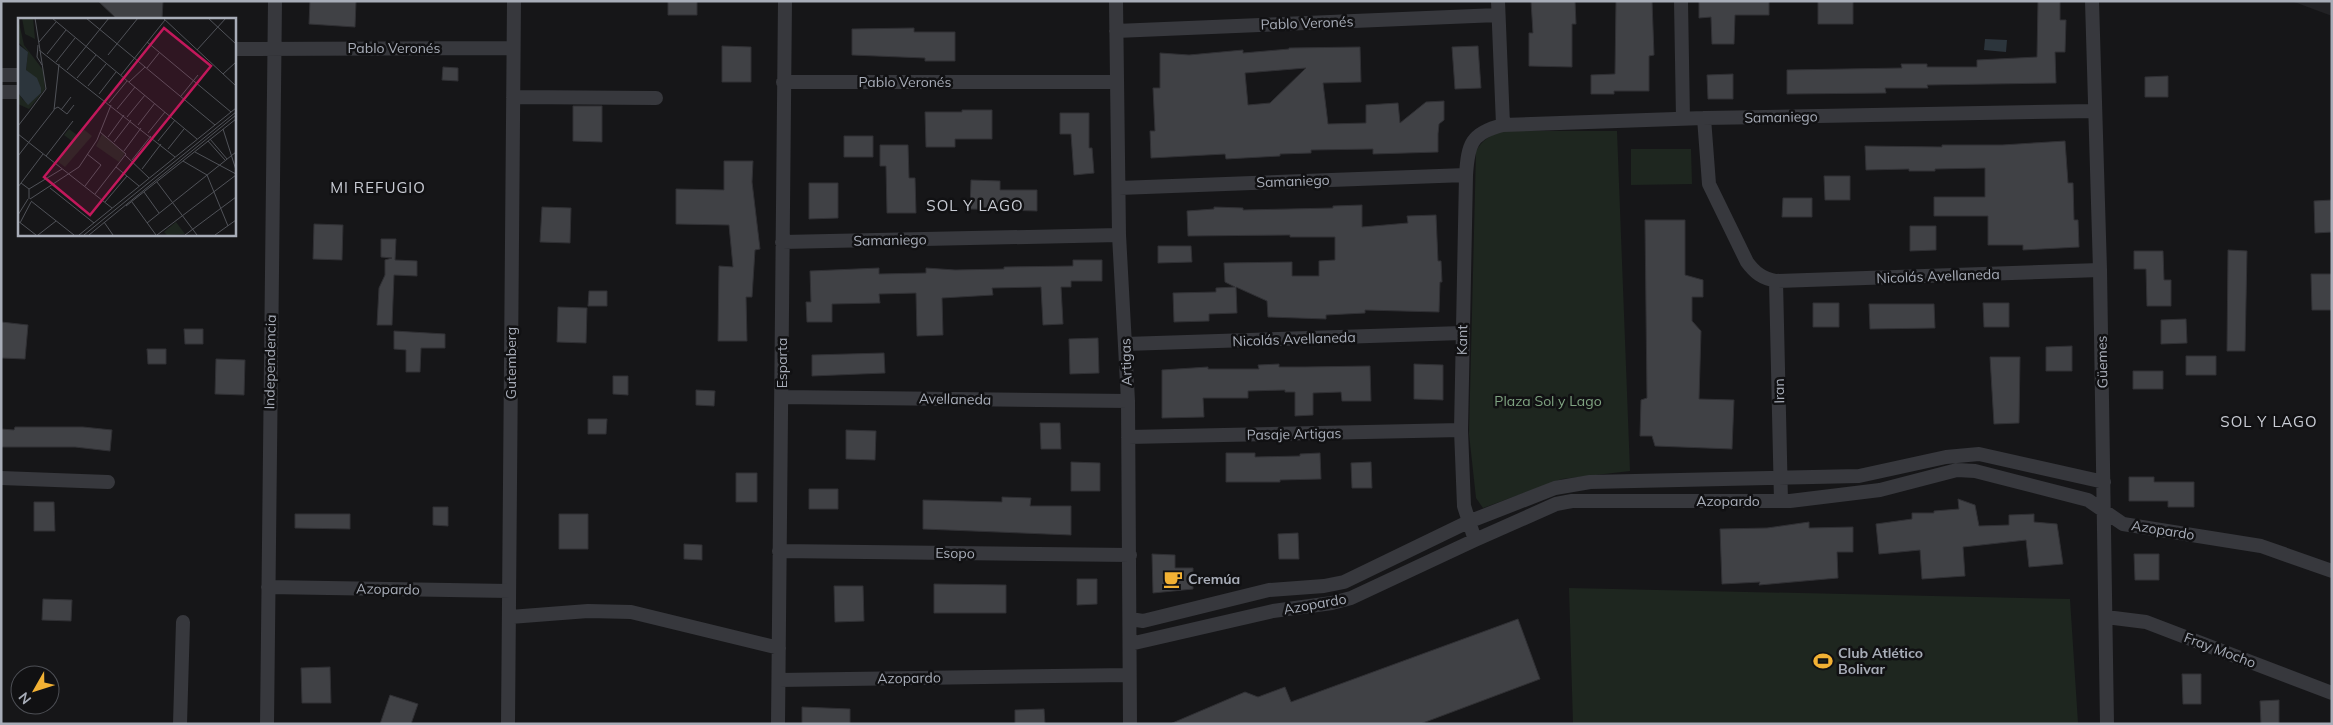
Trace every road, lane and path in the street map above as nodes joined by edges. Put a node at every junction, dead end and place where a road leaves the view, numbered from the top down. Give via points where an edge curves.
1 (275, 1) edge
2 (514, 1) edge
3 (784, 1) edge
4 (1116, 1) edge
5 (1681, 1) edge
6 (2092, 1) edge
7 (1498, 8) edge
8 (1116, 31) junction
9 (274, 48) junction
10 (513, 48) junction
11 (235, 49) edge
12 (1, 75) edge
13 (18, 75) edge
14 (783, 82) junction
15 (1117, 82) junction
16 (1, 92) edge
17 (18, 92) edge
18 (513, 97) junction
19 (656, 98) dead end
20 (2094, 112) junction
21 (1704, 118) junction
22 (1683, 119) junction
23 (1503, 125) junction
24 (1473, 140) joint
25 (1466, 175) junction
26 (1119, 188) junction
27 (1119, 235) junction
28 (782, 242) junction
29 (2100, 270) junction
30 (1776, 281) junction
31 (1462, 333) junction
32 (1125, 344) junction
33 (782, 397) junction
34 (1128, 401) junction
35 (1461, 430) junction
36 (1128, 437) junction
37 (1, 478) edge
38 (1781, 479) junction
39 (108, 482) dead end
40 (2104, 482) junction
41 (1781, 501) junction
42 (2104, 512) junction
43 (1468, 522) junction
44 (1475, 540) junction
45 (779, 551) junction
46 (1130, 555) junction
47 (2332, 571) edge
48 (268, 587) junction
49 (509, 590) junction
50 (510, 616) junction
51 (2106, 617) junction
52 (1130, 619) junction
53 (183, 622) dead end
54 (1130, 644) junction
55 (779, 648) junction
56 (1129, 675) junction
57 (779, 680) junction
58 (2332, 692) edge
59 (180, 724) edge
60 (266, 724) edge
61 (508, 724) edge
62 (778, 724) edge
63 (1130, 724) edge
64 (2107, 724) edge

1 - 9 street, Independencia
2 - 10 street, Gutemberg
3 - 14 street, Esparta
4 - 8 street, Artigas
5 - 22 street
6 - 20 street, Güemes
7 - 8 street, Pablo Veronés
7 - 23 street
8 - 15 street, Artigas
9 - 10 street, Pablo Veronés
9 - 11 street, Pablo Veronés
9 - 48 street, Independencia
10 - 18 street, Gutemberg
12 - 13 street
14 - 15 street, Pablo Veronés
14 - 28 street, Esparta
15 - 26 street, Artigas
16 - 17 street
18 - 19 street
18 - 49 street, Gutemberg
20 - 21 street, Samaniego
20 - 29 street, Güemes
21 - 22 street, Samaniego
21 - 30 street via 1709,184 1747,262 1764,279
22 - 23 street, Samaniego
23 - 24 street, Samaniego via 1488,129
24 - 25 street, Kant
25 - 26 street, Samaniego
25 - 31 street, Kant
26 - 27 street, Artigas
27 - 28 street, Samaniego
27 - 32 street, Artigas
28 - 33 street, Esparta
29 - 30 street, Nicolás Avellaneda
29 - 40 street, Güemes
30 - 38 street, Iran
31 - 32 street, Nicolás Avellaneda
31 - 35 street, Kant
32 - 34 street, Artigas
33 - 34 street, Avellaneda
33 - 45 street, Esparta
34 - 36 street, Artigas
35 - 36 street, Pasaje Artigas
35 - 43 street, Kant via 1464,506
36 - 46 street, Artigas
37 - 39 street
38 - 40 street, Azopardo via 1859,476 1946,456 1979,454
38 - 41 street, Iran
38 - 43 street, Azopardo via 1570,485
40 - 42 street, Güemes
41 - 42 street, Azopardo via 1880,490 1957,470 1975,471 2088,500
41 - 44 street, Azopardo via 1572,501 1556,504
42 - 47 street, Azopardo via 2123,524 2261,546
42 - 51 street, Güemes
43 - 44 street, Kant
43 - 52 street, Azopardo via 1344,582 1269,590 1143,621
44 - 54 street, Azopardo via 1351,598 1273,611
45 - 46 street, Esopo
45 - 55 street, Esparta
46 - 52 street, Artigas
48 - 49 street, Azopardo
48 - 60 street, Independencia
49 - 50 street, Gutemberg
50 - 55 street via 631,612
50 - 61 street, Gutemberg
51 - 58 street, Fray Mocho via 2146,622
51 - 64 street, Güemes
52 - 54 street, Artigas
53 - 59 street
54 - 56 street, Artigas
55 - 57 street, Esparta
56 - 57 street, Azopardo
56 - 63 street, Artigas
57 - 62 street, Esparta

